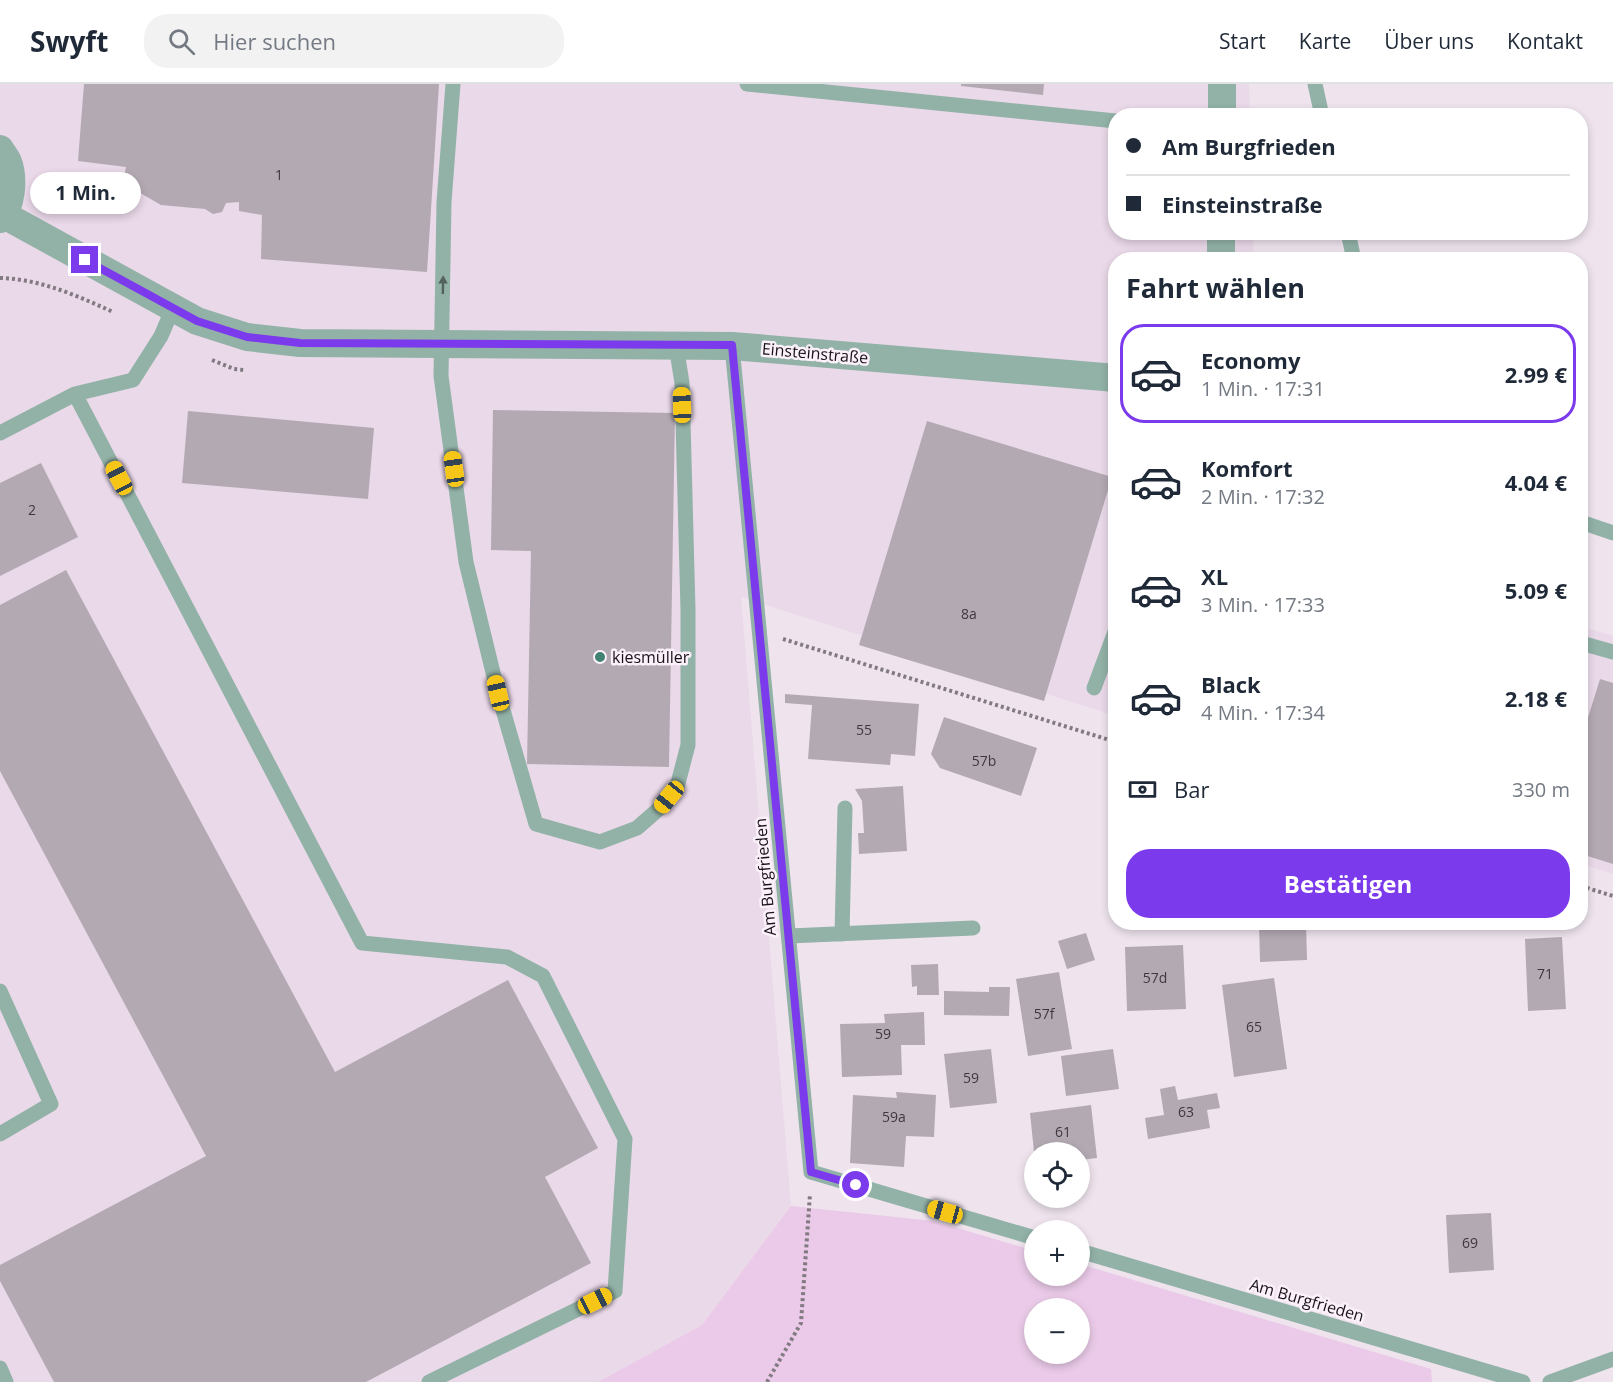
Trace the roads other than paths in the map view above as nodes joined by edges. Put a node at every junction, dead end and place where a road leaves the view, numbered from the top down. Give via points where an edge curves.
1 (453, 84) edge
2 (747, 84) edge
3 (1222, 84) edge
4 (1316, 84) edge
5 (1222, 108) edge
6 (1320, 108) edge
7 (1108, 120) edge
8 (0, 149) edge
9 (2, 217) edge
10 (173, 308) junction
11 (442, 343) junction
12 (676, 345) junction
13 (732, 345) junction
14 (1108, 377) edge
15 (75, 394) junction
16 (0, 433) edge
17 (1588, 524) edge
18 (1613, 533) edge
19 (1588, 645) edge
20 (1108, 650) edge
21 (1613, 652) edge
22 (1094, 688) dead end
23 (845, 808) dead end
24 (973, 928) dead end
25 (842, 934) junction
26 (789, 936) junction
27 (0, 991) edge
28 (0, 1134) edge
29 (1024, 1235) edge
30 (1090, 1254) edge
31 (1613, 1359) edge
32 (0, 1368) edge
33 (6, 1382) edge
34 (429, 1382) edge
35 (1523, 1382) edge
36 (1550, 1382) edge

11 -> 1 lane via 444,202
2 - 7 lane
3 - 5 street
4 - 6 lane
8 - 9 street via 8,162 12,188
9 - 10 street, Einsteinstraße
10 - 11 street, Einsteinstraße via 197,321 247,337 300,343
10 - 15 lane via 161,336 133,380
11 - 12 street, Einsteinstraße
11 - 12 lane via 441,376 466,562 536,824 600,842 637,828 661,807 677,787 688,745 683,406
12 - 13 street, Einsteinstraße
13 - 14 street, Einsteinstraße
13 - 26 lane, Am Burgfrieden
15 - 16 lane
15 - 34 lane via 362,943 507,957 543,976 625,1139 615,1291
17 - 18 lane
19 - 21 lane
20 - 22 lane
23 - 25 lane
24 - 25 lane
25 - 26 lane
26 - 29 lane, Am Burgfrieden via 811,1172
27 - 28 lane via 51,1104
30 - 35 lane, Am Burgfrieden
31 - 36 lane
32 - 33 lane

